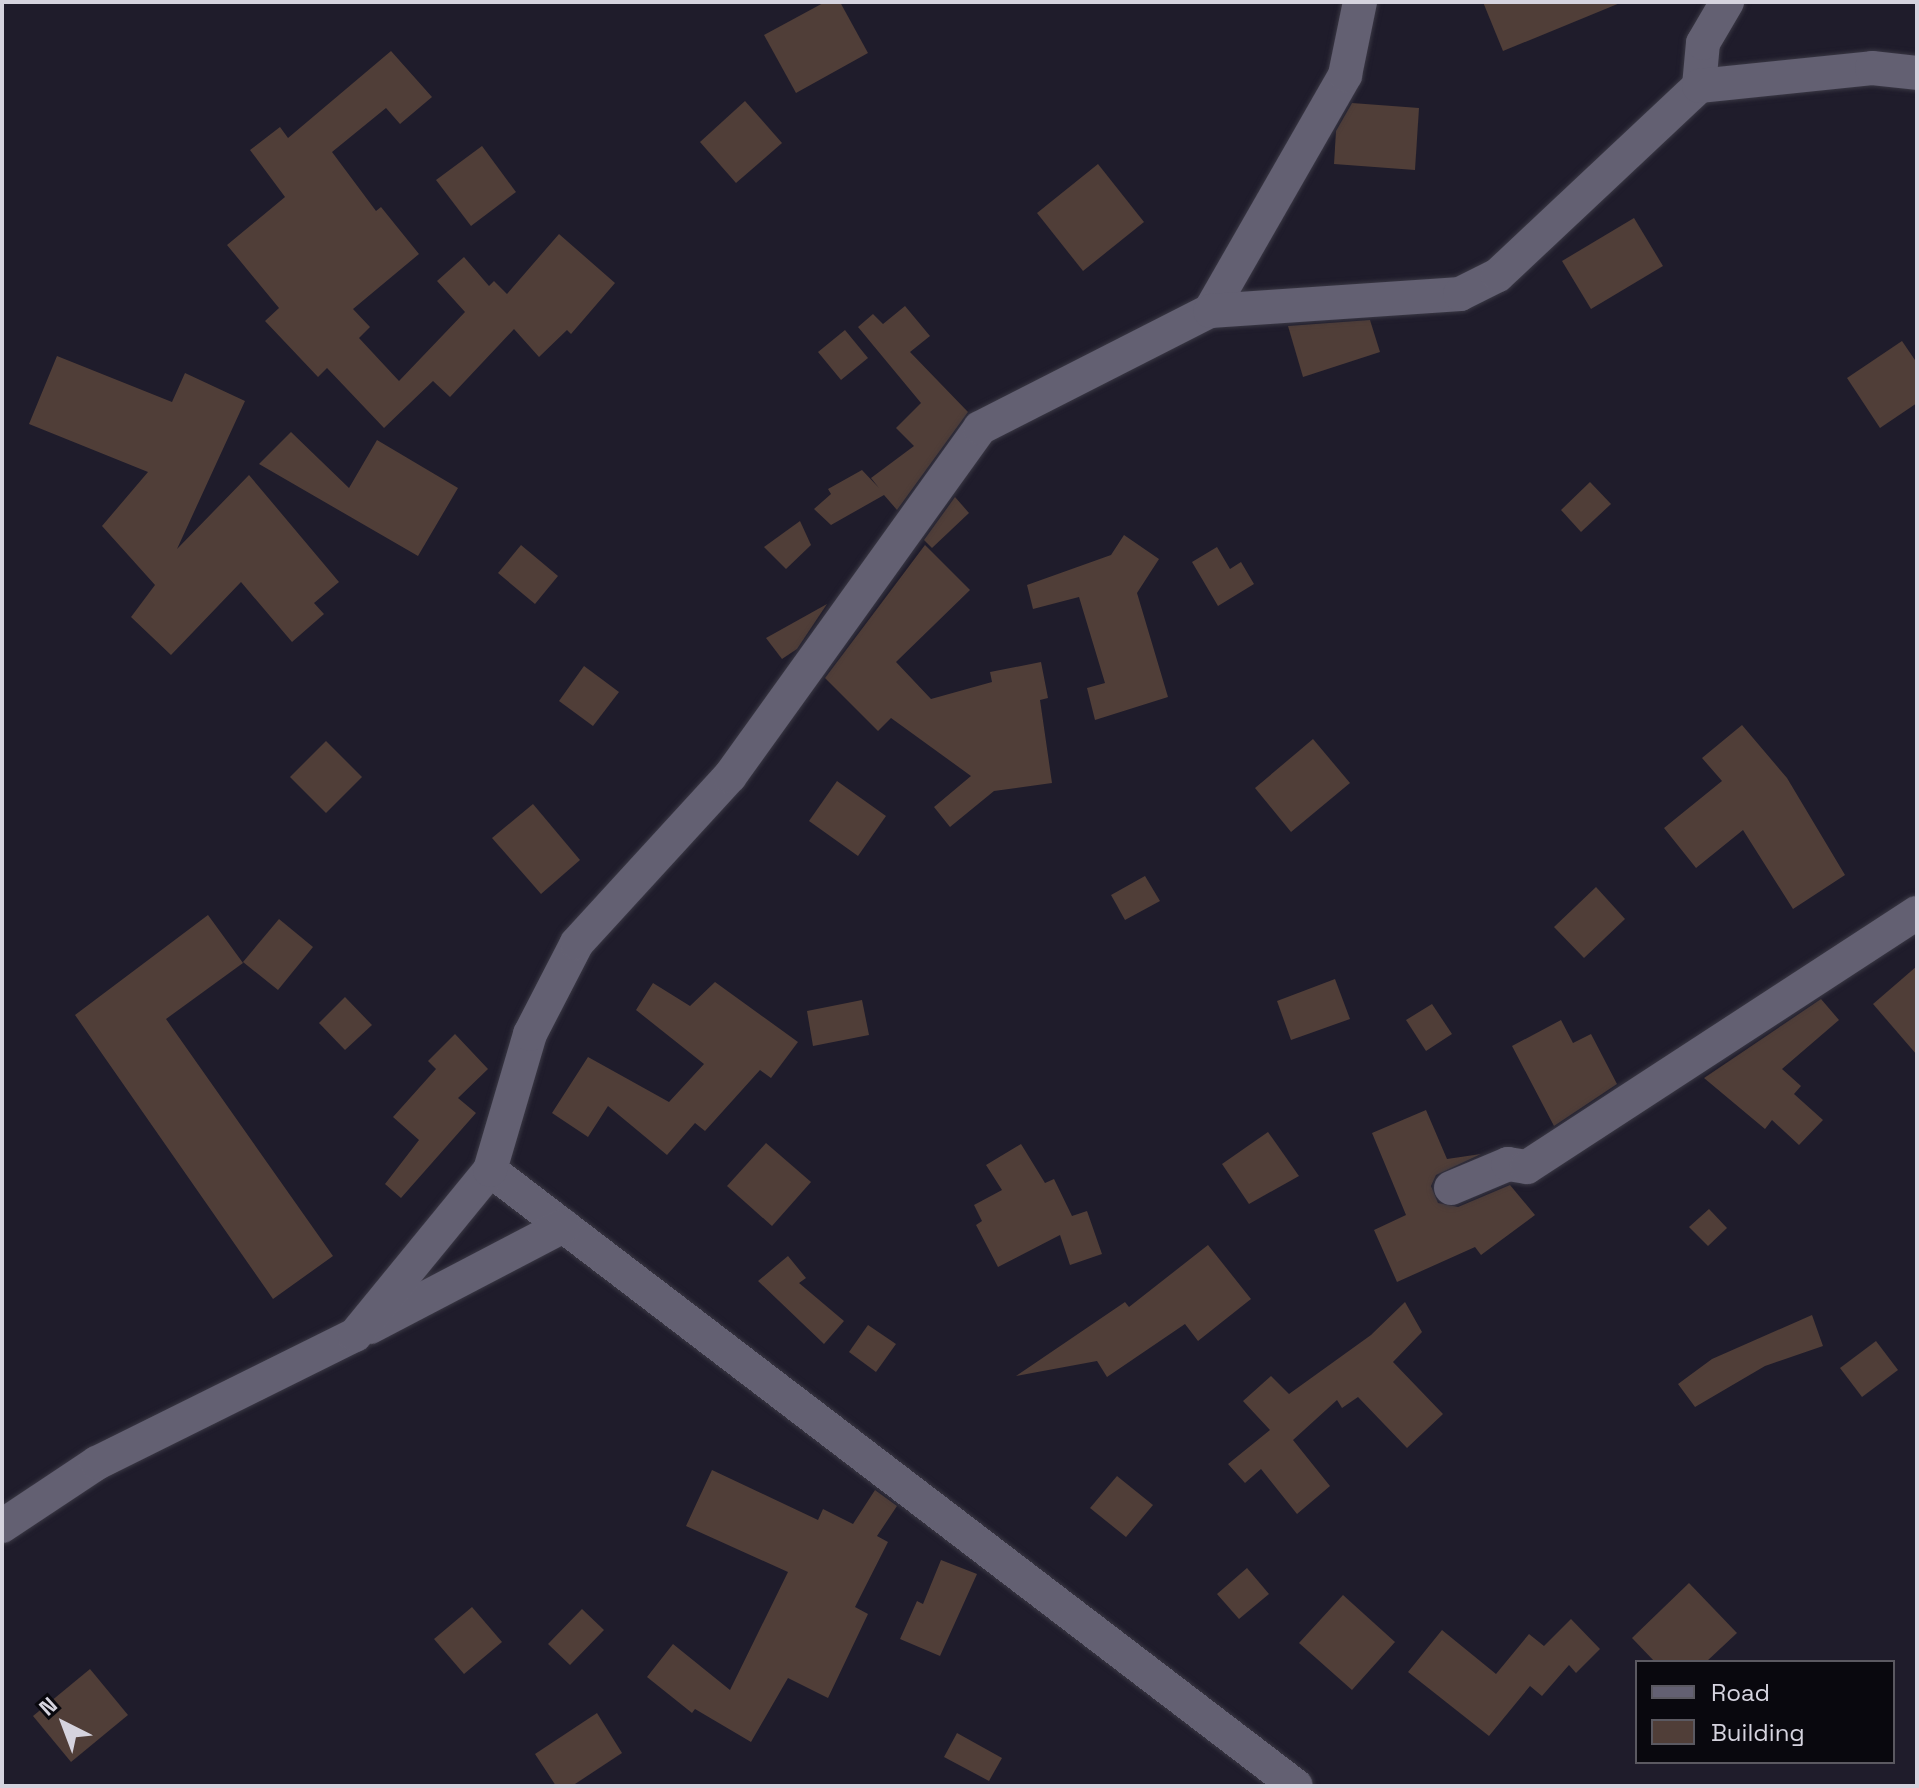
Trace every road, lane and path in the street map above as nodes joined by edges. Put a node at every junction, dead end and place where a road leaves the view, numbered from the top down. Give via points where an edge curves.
1 (1360, 2) edge
2 (1727, 2) edge
3 (1917, 73) edge
4 (1699, 86) junction
5 (1210, 311) junction
6 (1917, 913) edge
7 (490, 1170) junction
8 (1451, 1188) dead end
9 (563, 1226) junction
10 (355, 1335) junction
11 (2, 1526) edge
12 (1296, 1786) edge

1 - 5 street via 1345,75
2 - 4 street via 1703,43
3 - 4 street via 1872,68
4 - 5 street via 1498,275 1460,294
5 - 7 street via 980,428 730,776 577,943 530,1034
6 - 8 street via 1527,1167 1508,1164
7 - 9 street
7 - 10 street
9 - 10 street
9 - 12 street
10 - 11 street via 97,1463

